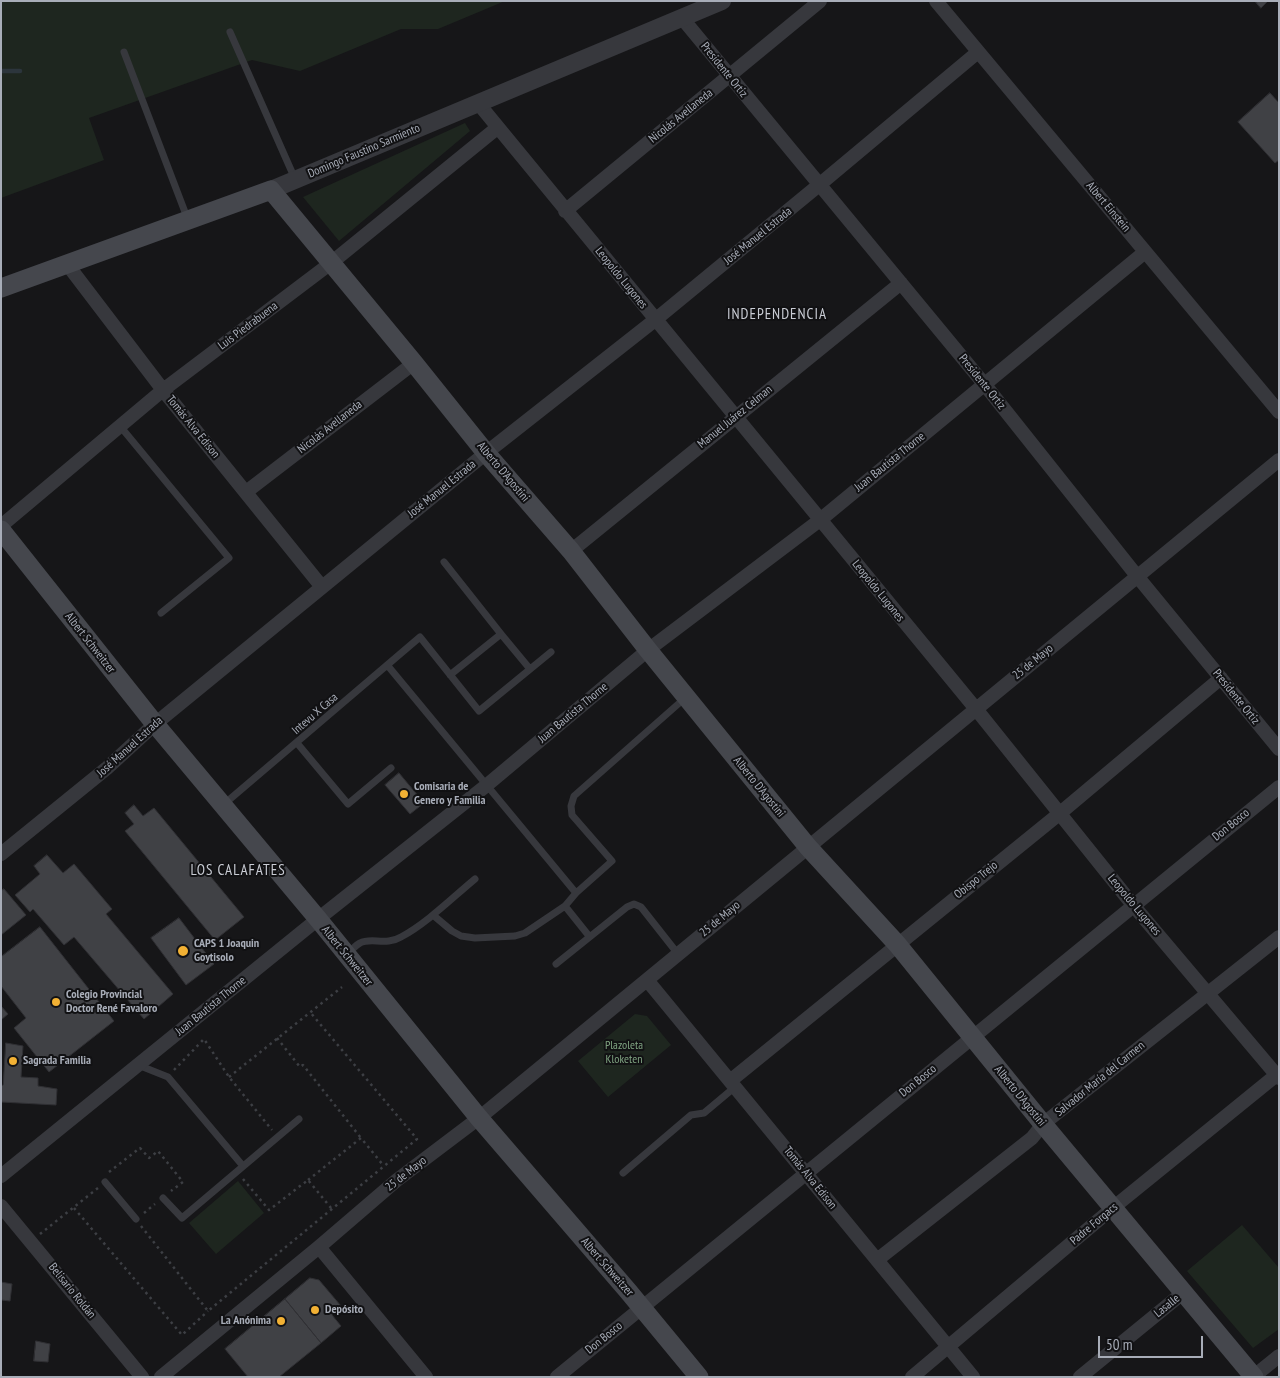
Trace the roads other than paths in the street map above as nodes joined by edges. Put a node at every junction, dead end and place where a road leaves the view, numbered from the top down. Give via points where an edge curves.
1 (722, 1) edge
2 (820, 1) edge
3 (936, 1) edge
4 (682, 18) junction
5 (230, 32) dead end
6 (124, 52) dead end
7 (978, 52) junction
8 (729, 77) junction
9 (478, 103) junction
10 (497, 128) junction
11 (295, 180) junction
12 (819, 185) junction
13 (271, 190) junction
14 (566, 211) junction
15 (188, 220) junction
16 (1145, 252) junction
17 (332, 263) junction
18 (67, 264) junction
19 (901, 284) junction
20 (1, 288) edge
21 (655, 320) junction
22 (414, 363) junction
23 (985, 385) junction
24 (163, 390) junction
25 (1279, 412) edge
26 (735, 417) junction
27 (120, 426) junction
28 (486, 453) junction
29 (1279, 460) edge
30 (246, 492) junction
31 (820, 520) junction
32 (1, 526) edge
33 (1, 530) edge
34 (571, 551) junction
35 (444, 562) dead end
36 (1138, 576) junction
37 (322, 588) junction
38 (161, 613) dead end
39 (501, 634) junction
40 (648, 650) junction
41 (551, 652) dead end
42 (388, 666) junction
43 (530, 669) junction
44 (450, 675) junction
45 (1221, 678) junction
46 (686, 698) junction
47 (976, 709) junction
48 (155, 724) junction
49 (297, 743) junction
50 (1279, 749) edge
51 (391, 768) dead end
52 (487, 785) junction
53 (1279, 786) edge
54 (223, 806) junction
55 (1059, 814) junction
56 (808, 847) junction
57 (1, 854) edge
58 (475, 879) dead end
59 (576, 893) junction
60 (1133, 905) junction
61 (565, 906) junction
62 (433, 915) junction
63 (318, 919) junction
64 (589, 936) junction
65 (1279, 937) edge
66 (897, 944) junction
67 (678, 954) junction
68 (346, 955) junction
69 (556, 964) dead end
70 (647, 980) junction
71 (1208, 993) junction
72 (973, 1036) junction
73 (138, 1065) junction
74 (1278, 1076) edge
75 (733, 1084) junction
76 (479, 1118) junction
77 (299, 1119) dead end
78 (1043, 1124) junction
79 (243, 1166) junction
80 (623, 1172) dead end
81 (806, 1172) junction
82 (1, 1176) edge
83 (105, 1182) dead end
84 (163, 1198) dead end
85 (1, 1206) edge
86 (1114, 1207) junction
87 (136, 1219) road end
88 (319, 1247) junction
89 (877, 1260) junction
90 (1184, 1292) junction
91 (642, 1308) junction
92 (948, 1347) junction
93 (1279, 1356) edge
94 (142, 1377) edge
95 (161, 1377) edge
96 (426, 1377) edge
97 (557, 1377) edge
98 (699, 1377) edge
99 (912, 1377) edge
100 (973, 1377) edge
101 (1080, 1377) edge
102 (1254, 1377) edge

1 - 4 street, Domingo Faustino Sarmiento
2 - 8 street, Nicolás Avellaneda
3 - 7 street, Albert Einstein
4 - 8 street, Presidente Ortiz
4 - 9 street, Domingo Faustino Sarmiento
5 - 11 lane
6 - 15 lane
7 - 12 street, José Manuel Estrada
7 - 16 street, Albert Einstein
8 - 12 street, Presidente Ortiz
8 - 14 street, Nicolás Avellaneda
9 - 10 street, Leopoldo Lugones
9 - 11 street, Domingo Faustino Sarmiento
10 - 14 street, Leopoldo Lugones
10 - 17 street, Luis Piedrabuena
11 - 13 street, Domingo Faustino Sarmiento
12 - 19 street, Presidente Ortiz
12 - 21 street, José Manuel Estrada
13 - 15 main road, Domingo Faustino Sarmiento
13 - 17 main road, Alberto D'Agostini
14 - 21 street, Leopoldo Lugones
15 - 18 main road, Domingo Faustino Sarmiento
16 - 23 street, Juan Bautista Thorne
16 - 25 street, Albert Einstein
17 - 22 main road, Alberto D'Agostini
17 - 24 street, Luis Piedrabuena
18 - 20 main road, Domingo Faustino Sarmiento
18 - 24 street, Tomás Alva Edison
19 - 23 street, Presidente Ortiz
19 - 26 street, Manuel Juárez Celman
21 - 26 street, Leopoldo Lugones
21 - 28 street, José Manuel Estrada
22 - 28 main road, Alberto D'Agostini
22 - 30 street, Nicolás Avellaneda
23 - 31 street, Juan Bautista Thorne
23 - 36 street, Presidente Ortiz
24 - 27 street, Luis Piedrabuena
24 - 30 street, Tomás Alva Edison
26 - 31 street, Leopoldo Lugones
26 - 34 street, Manuel Juárez Celman
27 - 32 street, Luis Piedrabuena
27 - 38 lane via 229,558
28 - 34 main road, Alberto D'Agostini
28 - 37 street, José Manuel Estrada
29 - 36 street, 25 de Mayo
30 - 37 street, Tomás Alva Edison
31 - 40 street, Juan Bautista Thorne
31 - 47 street, Leopoldo Lugones
33 - 48 main road, Albert Schweitzer
34 - 40 main road, Alberto D'Agostini
35 - 39 lane
36 - 45 street, Presidente Ortiz
36 - 47 street, 25 de Mayo
37 - 48 street, José Manuel Estrada
39 - 43 lane
39 - 44 lane
40 - 46 main road, Alberto D'Agostini
40 - 52 street, Juan Bautista Thorne
41 - 43 lane
42 - 44 lane, Intevu X Casa via 420,638
42 - 49 lane, Intevu X Casa
42 - 52 lane
43 - 44 lane via 479,711
45 - 50 street, Presidente Ortiz
45 - 55 street, Obispo Trejo
46 - 56 main road, Alberto D'Agostini
46 - 59 lane via 574,796 570,806 572,815 612,860
47 - 55 street, Leopoldo Lugones
47 - 56 street, 25 de Mayo
48 - 54 main road, Albert Schweitzer
48 - 57 street, José Manuel Estrada via 107,768
49 - 51 lane via 348,804
49 - 54 lane, Intevu X Casa
52 - 59 lane
52 - 63 street, Juan Bautista Thorne
53 - 60 street, Don Bosco
54 - 63 main road, Albert Schweitzer
55 - 60 street, Leopoldo Lugones
55 - 66 street, Obispo Trejo
56 - 66 main road, Alberto D'Agostini
56 - 67 street, 25 de Mayo
58 - 62 lane
59 - 61 lane
60 - 71 street, Leopoldo Lugones
60 - 72 street, Don Bosco
61 - 62 lane via 526,933 515,936 462,936
61 - 64 lane
62 - 68 lane via 402,937 390,942 361,942
63 - 68 main road, Albert Schweitzer
63 - 73 street, Juan Bautista Thorne
64 - 67 lane via 634,904 640,907
64 - 69 lane
65 - 71 street, Salvador María del Carmen
66 - 72 main road, Alberto D'Agostini
66 - 75 street, Obispo Trejo
67 - 70 street, 25 de Mayo
68 - 76 main road, Albert Schweitzer
70 - 75 street, Tomás Alva Edison
70 - 76 street, 25 de Mayo
71 - 74 street, Leopoldo Lugones
71 - 78 street, Salvador María del Carmen
72 - 78 main road, Alberto D'Agostini
72 - 81 street, Don Bosco
73 - 79 lane via 168,1077
73 - 82 street, Juan Bautista Thorne
74 - 86 street, Padre Forgacs
75 - 80 lane via 704,1113 691,1115
75 - 81 street, Tomás Alva Edison
76 - 88 street, 25 de Mayo via 397,1180
76 - 91 main road, Albert Schweitzer
77 - 79 lane
78 - 86 main road, Alberto D'Agostini
78 - 89 street, Salvador María del Carmen via 1032,1138
79 - 84 lane via 182,1218
81 - 89 street, Tomás Alva Edison
81 - 91 street, Don Bosco
83 - 87 lane
85 - 94 street, Belisario Roldán
86 - 90 main road, Alberto D'Agostini
86 - 92 street, Padre Forgacs
88 - 95 street, 25 de Mayo
88 - 96 street
89 - 92 street, Tomás Alva Edison
90 - 101 street, Lasalle
90 - 102 main road, Alberto D'Agostini
91 - 97 street, Don Bosco
91 - 98 main road, Albert Schweitzer
92 - 99 street, Padre Forgacs
92 - 100 street, Tomás Alva Edison
93 - 102 street

